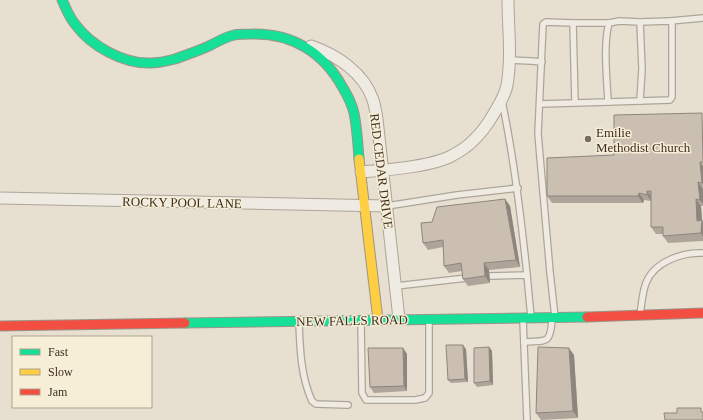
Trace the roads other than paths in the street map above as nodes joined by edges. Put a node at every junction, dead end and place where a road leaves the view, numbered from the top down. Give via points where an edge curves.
1 (62, 0) edge
2 (508, 0) edge
3 (703, 18) edge
4 (670, 21) junction
5 (640, 22) junction
6 (573, 23) junction
7 (609, 23) junction
8 (294, 41) junction
9 (509, 60) junction
10 (542, 62) junction
11 (502, 100) junction
12 (640, 101) junction
13 (608, 102) junction
14 (576, 103) junction
15 (540, 104) junction
16 (382, 170) junction
17 (361, 172) junction
18 (518, 188) junction
19 (0, 198) edge
20 (364, 205) junction
21 (387, 206) junction
22 (703, 253) edge
23 (527, 275) junction
24 (490, 276) dead end
25 (467, 278) edge
26 (396, 286) junction
27 (703, 313) edge
28 (640, 315) junction
29 (554, 317) junction
30 (527, 318) junction
31 (399, 319) junction
32 (429, 319) junction
33 (361, 320) junction
34 (378, 320) junction
35 (299, 321) junction
36 (0, 326) edge
37 (524, 342) junction
38 (348, 405) dead end
39 (528, 420) edge

1 - 8 main road, RED CEDAR DRIVE via 78,28 91,40 108,51 138,62 163,62 232,36 265,33
2 - 9 street
3 - 4 lane
4 - 5 lane
4 - 12 lane via 672,97 670,100
5 - 7 lane
5 - 12 lane
6 - 7 lane
6 - 10 lane via 543,24
6 - 14 lane
7 - 13 lane via 606,45
8 - 16 street, RED CEDAR DRIVE via 321,50 344,63 367,88 373,100 377,119
8 - 17 main road, RED CEDAR DRIVE via 315,53 341,82 354,113
9 - 10 lane
9 - 11 street via 507,86
10 - 15 lane
11 - 16 street via 475,140 451,156 426,164
11 - 18 lane
12 - 13 lane
13 - 14 lane
14 - 15 lane
15 - 29 lane via 538,134
16 - 17 street
16 - 21 street, RED CEDAR DRIVE
17 - 20 main road, RED CEDAR DRIVE
18 - 21 lane
18 - 23 lane
19 - 20 street, ROCKY POOL LANE
20 - 21 street, ROCKY POOL LANE
20 - 34 main road, RED CEDAR DRIVE
21 - 26 street, RED CEDAR DRIVE
22 - 28 lane via 692,253 672,259 656,269 646,283
23 - 24 lane
23 - 30 lane
25 - 26 lane
26 - 31 street, RED CEDAR DRIVE
27 - 28 main road, NEW FALLS ROAD
28 - 29 main road, NEW FALLS ROAD
29 - 30 main road, NEW FALLS ROAD
29 - 37 lane via 550,337 546,340
30 - 32 main road, NEW FALLS ROAD
30 - 37 lane
31 - 32 main road, NEW FALLS ROAD
31 - 34 main road, NEW FALLS ROAD
32 - 33 lane via 429,393 425,398 415,400 366,400 362,393
33 - 34 main road, NEW FALLS ROAD
33 - 35 main road, NEW FALLS ROAD
35 - 36 main road, NEW FALLS ROAD
35 - 38 lane via 303,371 312,402
37 - 39 lane

